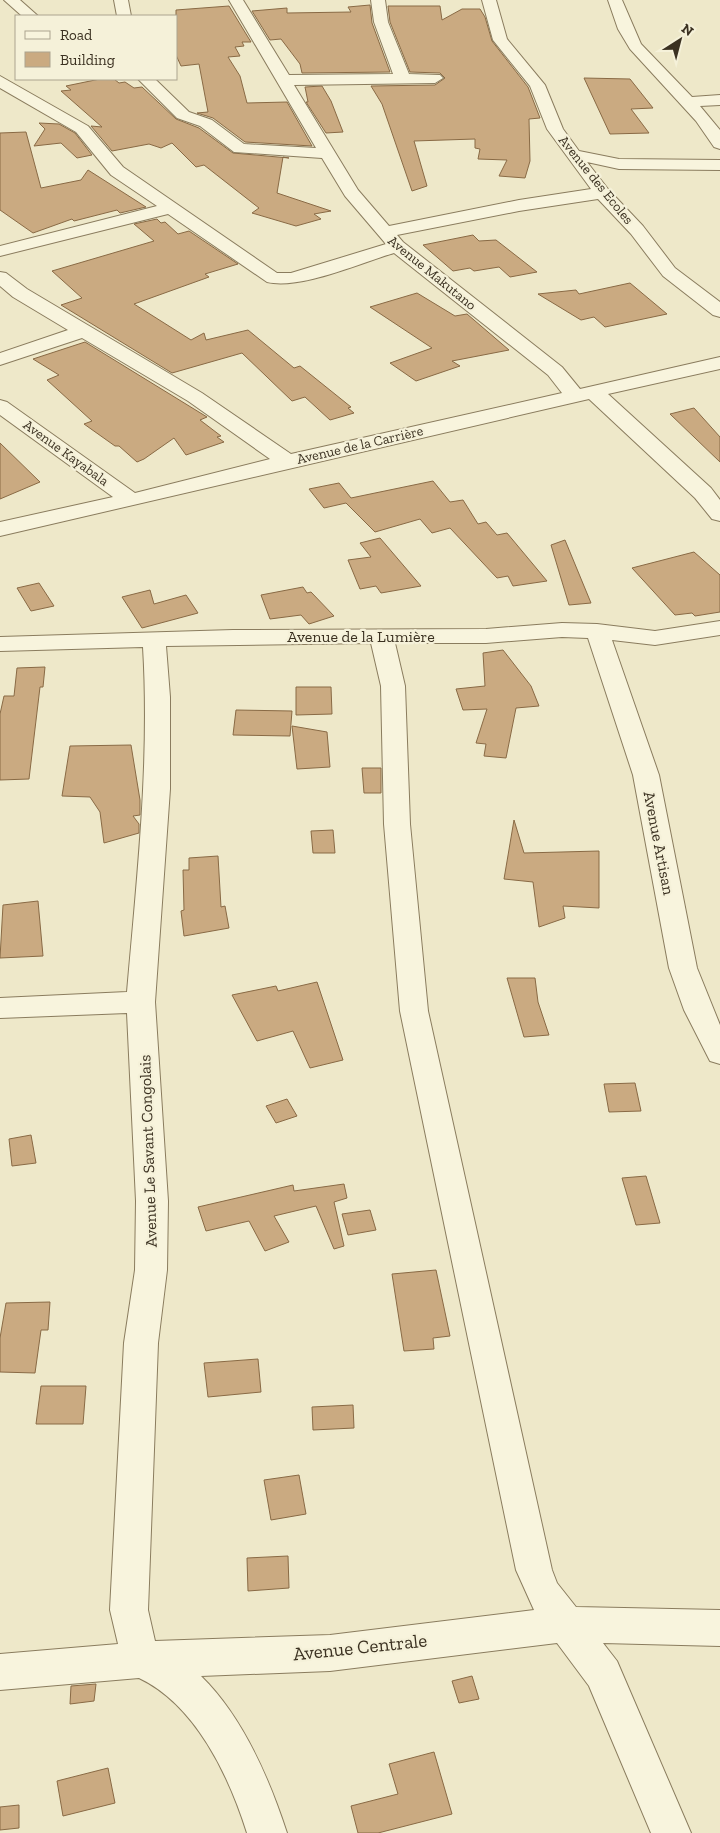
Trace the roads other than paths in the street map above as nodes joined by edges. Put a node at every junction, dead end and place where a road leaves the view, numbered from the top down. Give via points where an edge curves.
1 (10, 0) edge
2 (121, 0) edge
3 (236, 0) edge
4 (378, 0) edge
5 (489, 0) edge
6 (615, 0) edge
7 (30, 15) edge
8 (124, 15) edge
9 (435, 78) dead end
10 (403, 79) junction
11 (145, 80) edge
12 (284, 80) junction
13 (0, 82) edge
14 (720, 100) edge
15 (688, 102) junction
16 (720, 144) edge
17 (328, 153) junction
18 (576, 156) junction
19 (720, 165) edge
20 (602, 193) junction
21 (170, 208) junction
22 (383, 232) junction
23 (397, 246) junction
24 (0, 251) edge
25 (0, 277) edge
26 (720, 311) edge
27 (83, 331) junction
28 (0, 359) edge
29 (720, 363) edge
30 (585, 394) junction
31 (0, 406) edge
32 (287, 461) junction
33 (131, 500) junction
34 (720, 514) edge
35 (0, 529) edge
36 (720, 628) edge
37 (598, 631) junction
38 (381, 636) junction
39 (154, 641) junction
40 (0, 644) edge
41 (141, 1002) junction
42 (0, 1008) edge
43 (720, 1053) edge
44 (565, 1624) junction
45 (720, 1628) edge
46 (141, 1660) junction
47 (0, 1672) edge
48 (267, 1833) edge
49 (671, 1833) edge

1 - 7 street
2 - 8 street
3 - 12 street, Avenue Makutano
4 - 10 street via 381,22
5 - 18 street, Avenue des Ecoles via 500,40 537,85 555,129
6 - 15 street via 635,45
9 - 10 street
10 - 12 street
11 - 17 street via 183,115 206,123 240,149
12 - 17 street, Avenue Makutano
13 - 21 street via 82,129 93,138 105,159 117,171
14 - 15 street
15 - 16 street
17 - 22 street, Avenue Makutano via 351,192
18 - 19 street via 619,164
18 - 20 street, Avenue des Ecoles
20 - 22 street via 529,202
20 - 26 street, Avenue des Ecoles via 670,272
21 - 23 street via 273,278 281,280
21 - 24 street
22 - 23 street, Avenue Makutano
23 - 30 street, Avenue Makutano
25 - 27 street via 20,294
27 - 28 street
27 - 32 street via 201,402
29 - 30 street, Avenue de la Carrière
30 - 32 street, Avenue de la Carrière
30 - 34 street, Avenue Makutano via 703,493
31 - 33 street, Avenue Kayabala
32 - 33 street, Avenue de la Carrière
33 - 35 street, Avenue de la Carrière
36 - 37 street, Avenue de la Lumière via 655,638
37 - 38 street, Avenue de la Lumière
37 - 43 street, Avenue Artisan via 646,775 683,968 698,1010
38 - 39 street, Avenue de la Lumière
38 - 44 street via 393,686 397,824 414,1011 534,1570 543,1593
39 - 40 street, Avenue de la Lumière
39 - 41 street, Avenue Le Savant Congolais via 158,697 157,790
41 - 42 street
41 - 46 street, Avenue Le Savant Congolais via 152,1201 152,1270 141,1343 129,1610
44 - 45 street, Avenue Centrale
44 - 46 street, Avenue Centrale via 330,1653
44 - 49 street via 603,1674
46 - 47 street, Avenue Centrale
46 - 48 street via 175,1678 200,1705 247,1779

